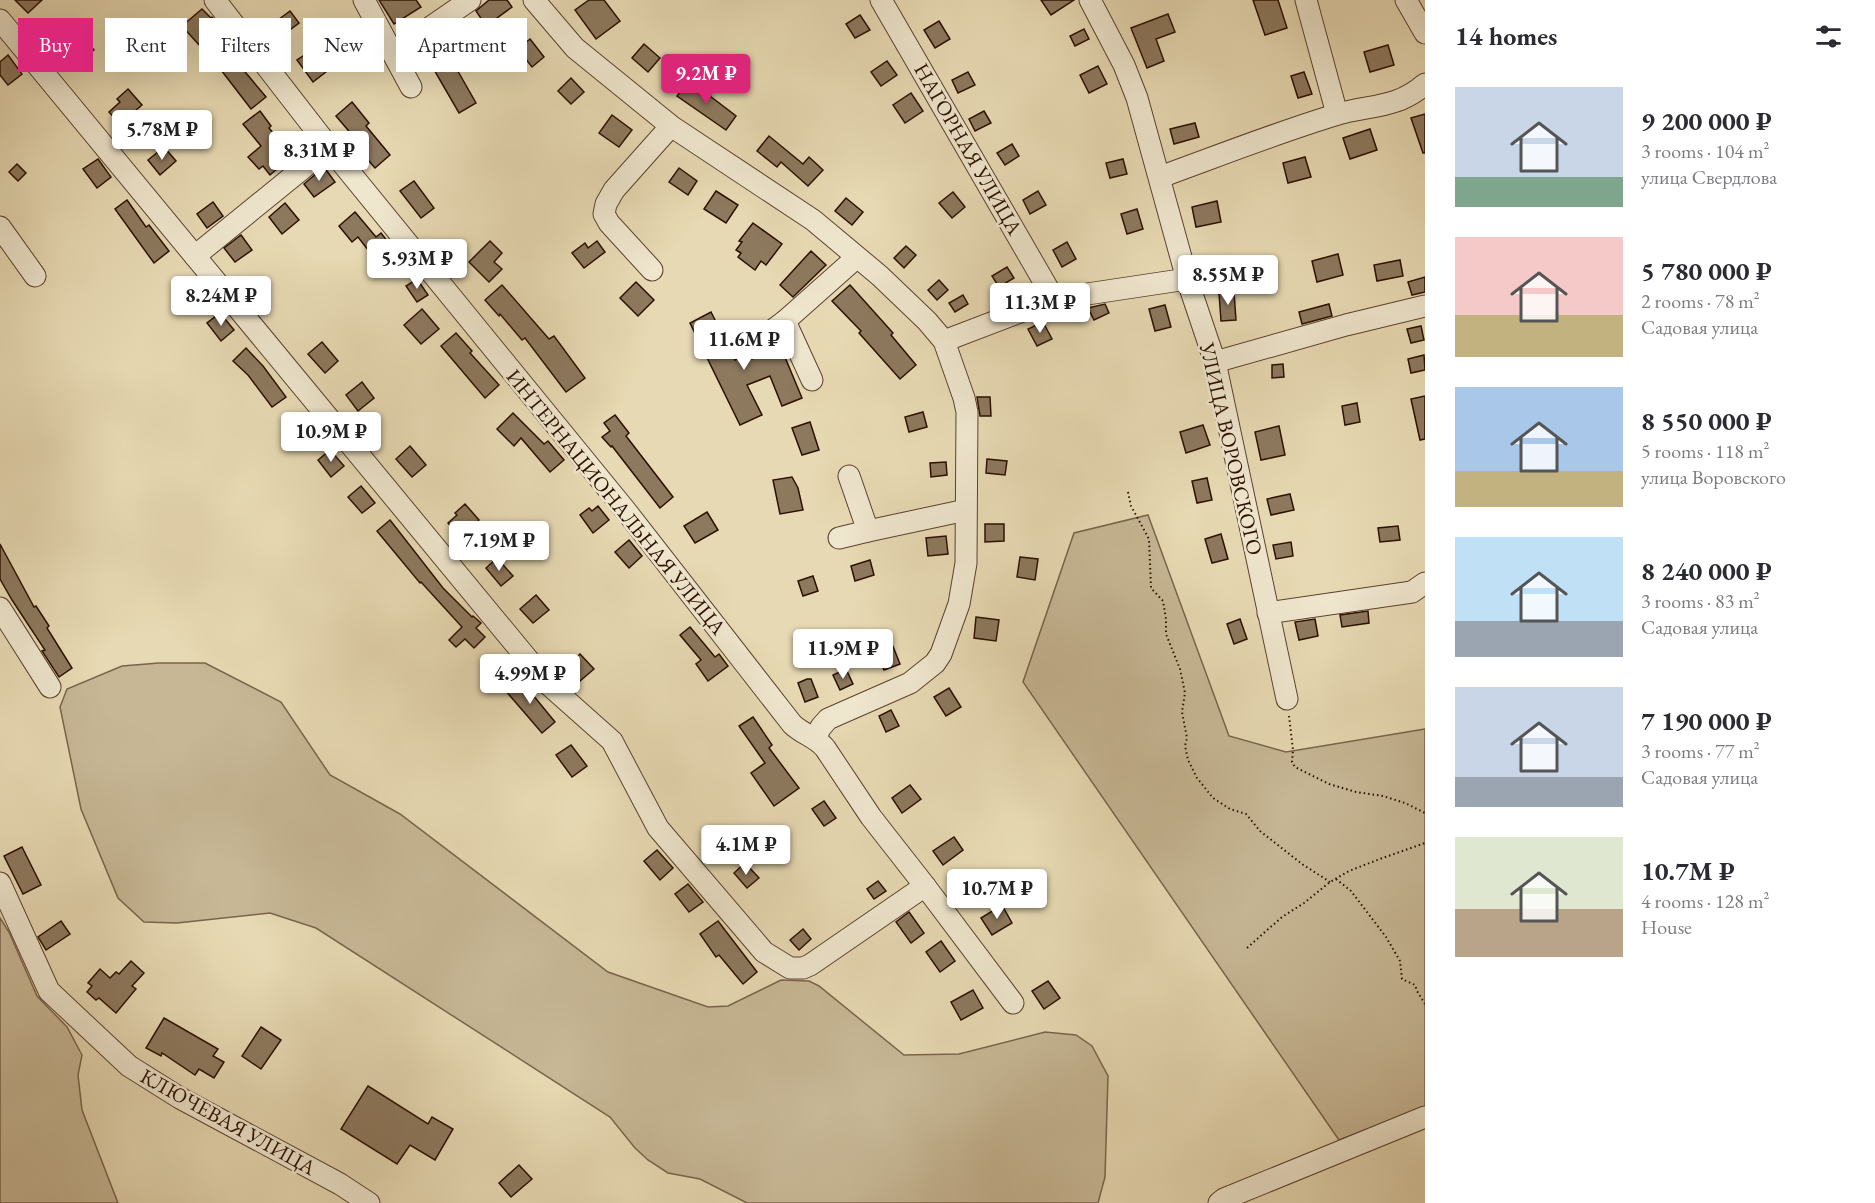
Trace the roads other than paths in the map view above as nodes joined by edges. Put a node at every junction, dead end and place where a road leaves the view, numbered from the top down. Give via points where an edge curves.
1 (215, 0) edge
2 (364, 0) edge
3 (470, 0) edge
4 (534, 0) edge
5 (881, 0) edge
6 (1090, 0) edge
7 (1306, 0) edge
8 (1406, 0) edge
9 (0, 20) edge
10 (1425, 33) edge
11 (393, 53) junction
12 (1425, 84) edge
13 (411, 87) dead end
14 (1337, 114) junction
15 (671, 126) junction
16 (329, 147) junction
17 (1160, 177) junction
18 (0, 227) edge
19 (195, 256) junction
20 (856, 258) junction
21 (652, 270) dead end
22 (35, 276) dead end
23 (1187, 279) junction
24 (1054, 298) junction
25 (1425, 306) edge
26 (784, 321) junction
27 (944, 341) junction
28 (751, 346) dead end
29 (1215, 363) junction
30 (812, 381) dead end
31 (849, 476) dead end
32 (966, 510) junction
33 (868, 531) junction
34 (839, 538) dead end
35 (1425, 583) edge
36 (0, 608) edge
37 (1268, 613) junction
38 (50, 687) dead end
39 (1287, 699) road end
40 (815, 738) junction
41 (0, 883) edge
42 (925, 886) junction
43 (1013, 1003) dead end
44 (1425, 1118) edge
45 (369, 1203) edge
46 (1219, 1203) edge

1 - 16 street, ИНТЕРНАЦИОНАЛЬНАЯ УЛИЦА
2 - 11 street
3 - 11 street
4 - 15 street via 575,48
5 - 24 street, НАГОРНАЯ УЛИЦА
6 - 17 street, УЛИЦА ВОРОВСКОГО via 1124,65
7 - 14 street
8 - 10 street
9 - 19 street
11 - 13 street
12 - 14 street via 1415,93 1382,107
14 - 17 street
15 - 20 street via 813,220
15 - 21 street via 614,190 604,214
16 - 19 street
16 - 40 street, ИНТЕРНАЦИОНАЛЬНАЯ УЛИЦА via 626,511 792,724
17 - 23 street, УЛИЦА ВОРОВСКОГО
18 - 22 street
19 - 42 street via 549,685 612,741 658,828 764,952 790,968 803,968
20 - 26 street
20 - 27 street via 880,276
23 - 24 street
23 - 29 street, УЛИЦА ВОРОВСКОГО
24 - 27 street
25 - 29 street
26 - 28 street
26 - 30 street
27 - 32 street via 967,412
29 - 37 street, УЛИЦА ВОРОВСКОГО
31 - 33 street
32 - 33 street
32 - 40 street via 964,578 941,654 910,682 828,719
33 - 34 street
35 - 37 street via 1412,592
36 - 38 street
37 - 39 street, УЛИЦА ВОРОВСКОГО
40 - 42 street, ИНТЕРНАЦИОНАЛЬНАЯ УЛИЦА
41 - 45 street, КЛЮЧЕВАЯ УЛИЦА via 49,991 129,1066
42 - 43 street, ИНТЕРНАЦИОНАЛЬНАЯ УЛИЦА
44 - 46 street

